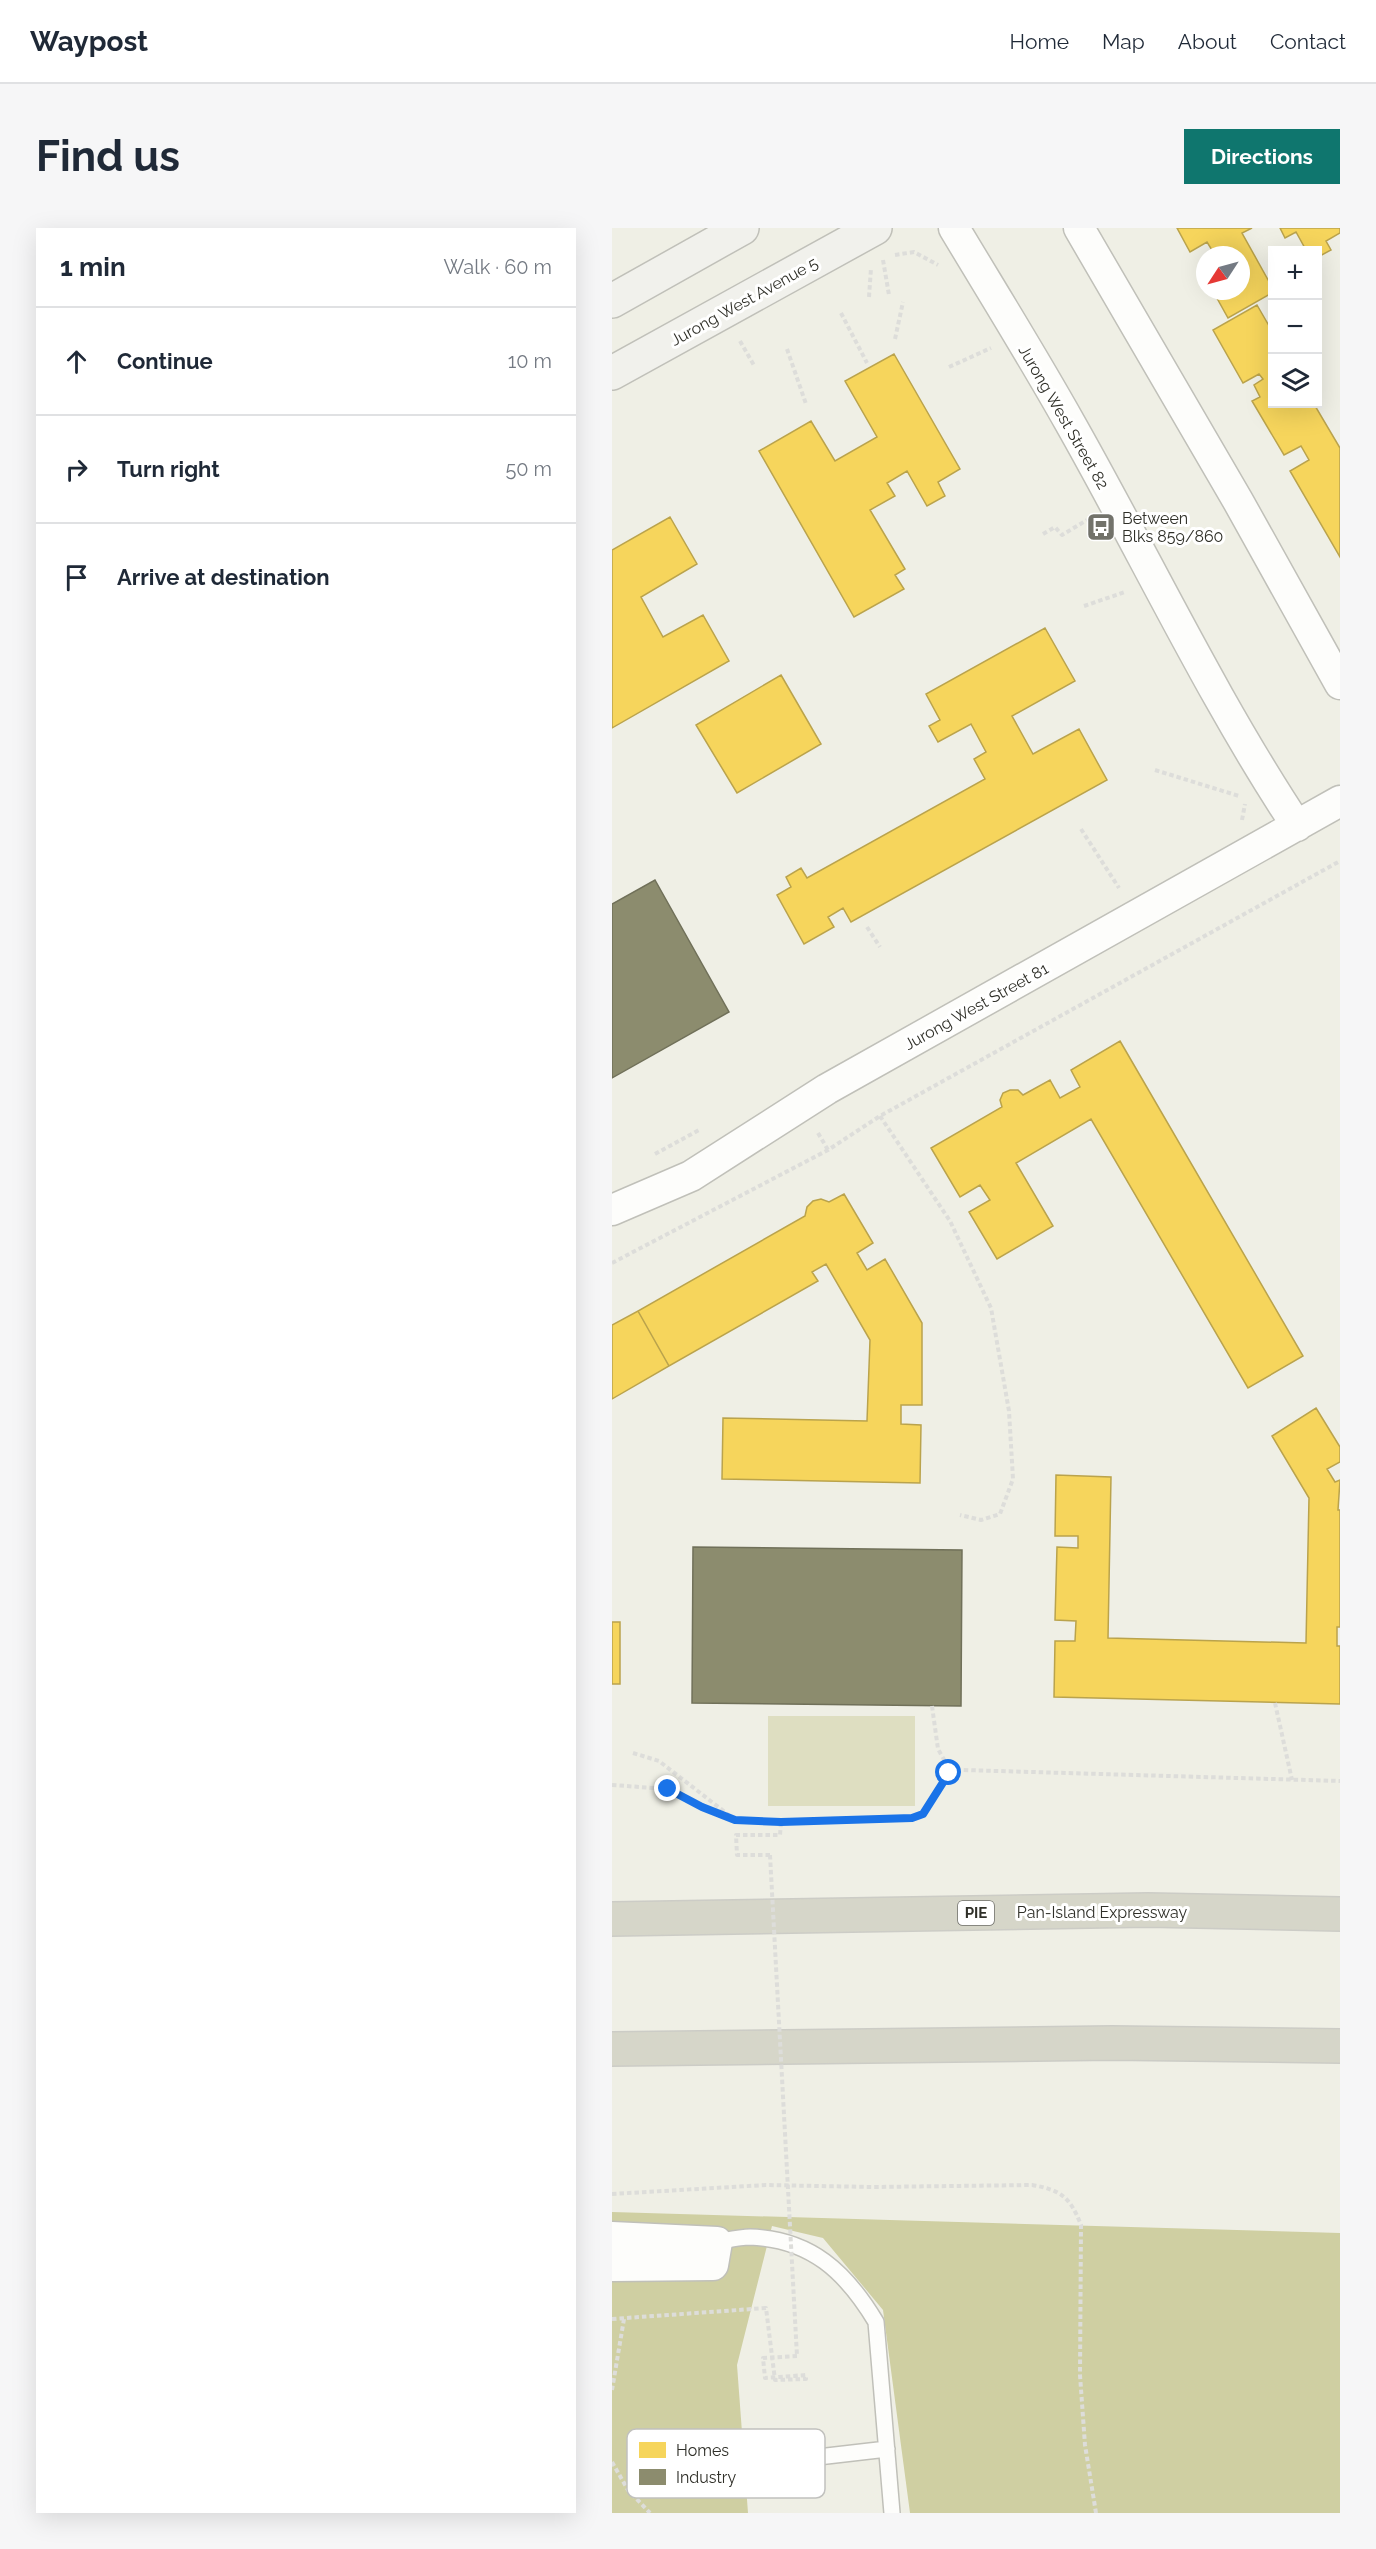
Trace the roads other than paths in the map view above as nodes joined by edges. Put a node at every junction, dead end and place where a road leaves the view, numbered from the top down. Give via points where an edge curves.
1 (742, 228) edge
2 (954, 228) edge
3 (1079, 228) edge
4 (879, 243) edge
5 (612, 301) edge
6 (612, 373) edge
7 (1340, 684) edge
8 (1340, 801) edge
9 (1297, 826) junction
10 (612, 1210) edge
11 (1340, 1914) edge
12 (612, 1919) edge
13 (1340, 2046) edge
14 (612, 2049) edge
15 (612, 2237) edge
16 (717, 2242) junction
17 (612, 2266) edge
18 (887, 2449) junction
19 (825, 2456) edge
20 (892, 2513) edge

1 - 5 street
2 - 9 street, Jurong West Street 82 via 1070,423 1180,628
3 - 7 street
4 - 6 street, Jurong West Avenue 5
8 - 9 street, Jurong West Street 81
9 - 10 street, Jurong West Street 81 via 827,1089 691,1176
11 - 12 highway, Pan-Island Expressway / PIE via 1148,1910
13 - 14 highway via 1112,2043
15 - 16 street
16 - 17 street via 713,2265
16 - 18 lane via 749,2237 790,2242 827,2261 860,2295 876,2322
18 - 19 lane
18 - 20 lane

